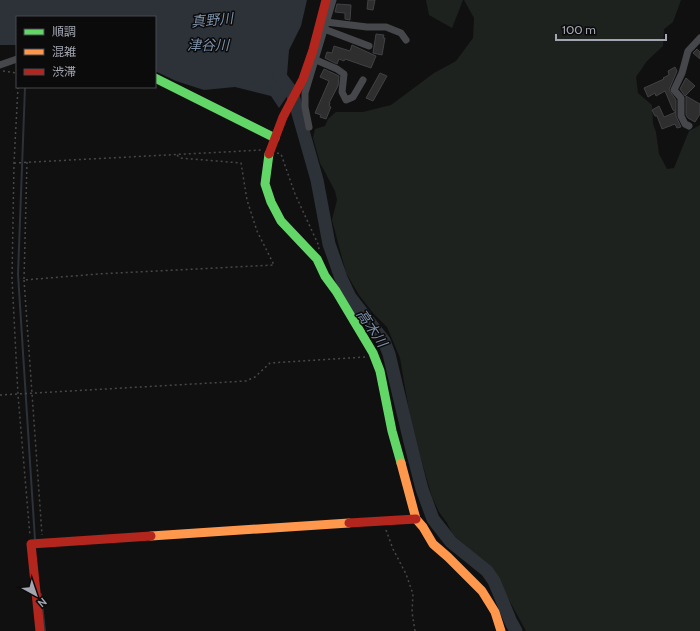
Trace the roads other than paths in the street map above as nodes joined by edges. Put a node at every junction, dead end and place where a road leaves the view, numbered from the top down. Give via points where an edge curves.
1 (326, 0) edge
2 (333, 0) edge
3 (325, 26) junction
4 (700, 38) edge
5 (406, 40) dead end
6 (369, 46) dead end
7 (16, 59) edge
8 (316, 60) junction
9 (0, 65) edge
10 (156, 78) edge
11 (363, 80) dead end
12 (689, 126) dead end
13 (309, 127) dead end
14 (275, 138) junction
15 (416, 519) junction
16 (40, 631) edge
17 (501, 631) edge

1 - 14 street via 303,79
2 - 3 street
3 - 5 street via 386,27 401,33
3 - 6 street
3 - 8 street
4 - 12 street via 688,51 674,90 681,98 681,116
7 - 9 street
8 - 11 street via 344,74 342,92 346,100 353,97
8 - 13 street via 305,93
10 - 14 street
14 - 15 street via 270,150 265,184 271,202 281,221 317,259 373,353 380,372 392,431
15 - 16 street via 36,544
15 - 17 street via 433,544 482,591 495,612

